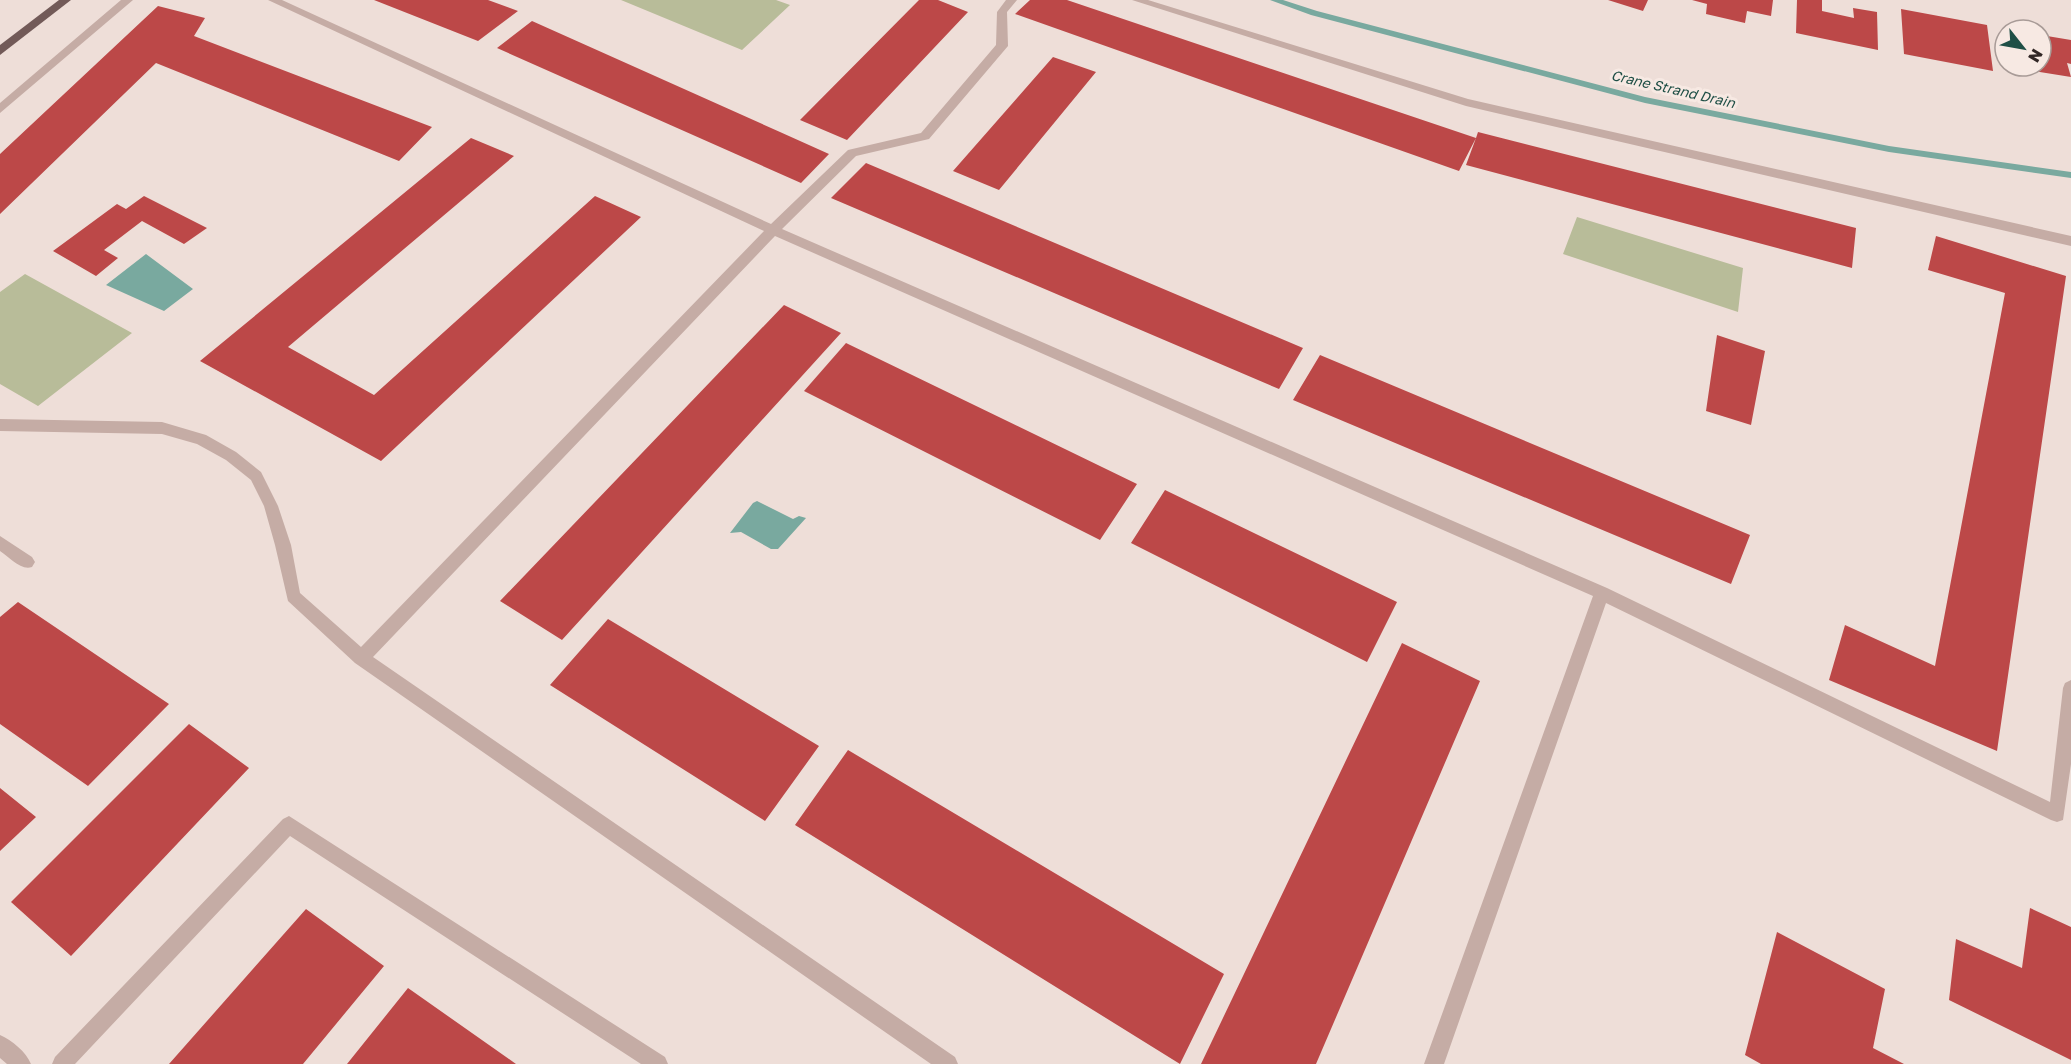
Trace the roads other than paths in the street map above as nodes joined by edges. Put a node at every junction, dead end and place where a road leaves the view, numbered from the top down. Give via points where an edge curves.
1 (66, 0) edge
2 (128, 0) edge
3 (273, 0) edge
4 (1012, 0) edge
5 (1137, 0) edge
6 (0, 51) edge
7 (0, 109) edge
8 (773, 230) junction
9 (2071, 241) edge
10 (0, 425) edge
11 (0, 543) edge
12 (27, 562) dead end
13 (1602, 593) junction
14 (361, 658) junction
15 (2071, 688) edge
16 (0, 1045) edge
17 (21, 1064) edge
18 (62, 1064) edge
19 (658, 1064) edge
20 (948, 1064) edge
21 (1434, 1064) edge

1 - 6 main road
2 - 7 street
3 - 8 street
4 - 8 street via 1002,12 1002,46 925,136 852,153
5 - 9 street via 1466,102
8 - 13 street
8 - 14 street
10 - 14 street via 162,428 201,439 231,456 256,476 271,506 293,596
11 - 12 street
13 - 15 street via 2057,814
13 - 21 street
14 - 20 street
16 - 17 street
18 - 19 street via 289,825

